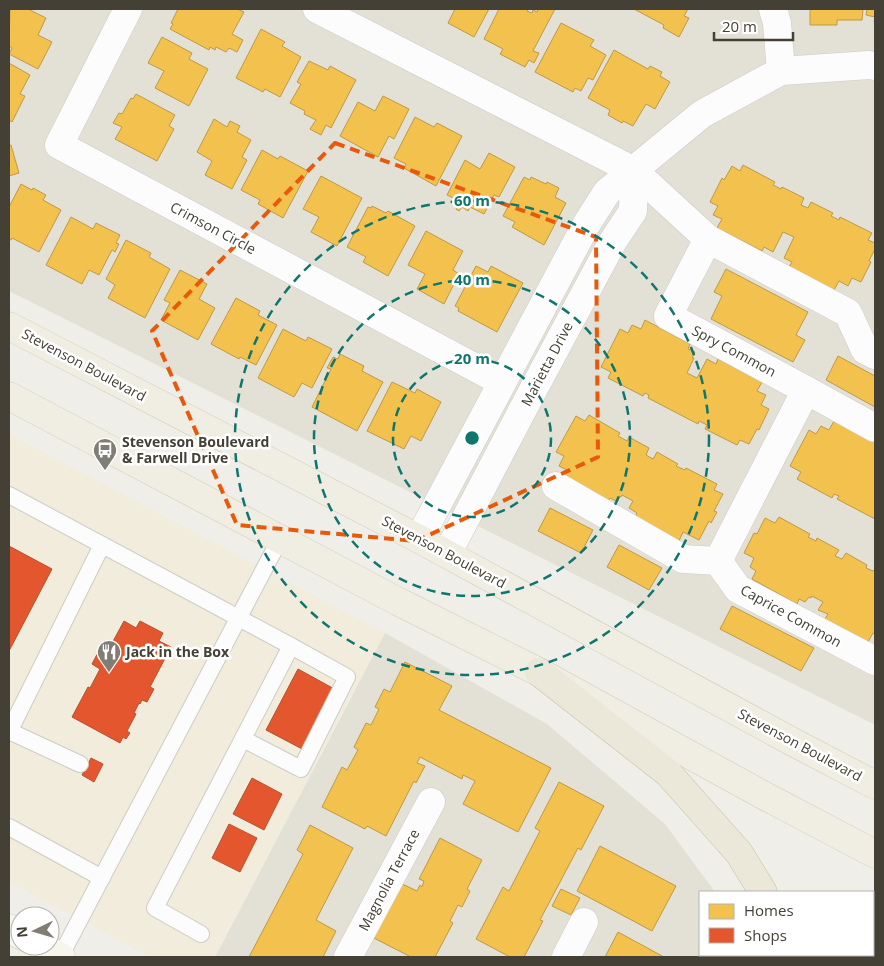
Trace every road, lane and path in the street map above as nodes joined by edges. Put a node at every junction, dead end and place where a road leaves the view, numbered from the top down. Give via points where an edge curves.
1 (128, 9) edge
2 (317, 9) edge
3 (773, 9) edge
4 (875, 66) edge
5 (782, 71) junction
6 (634, 171) junction
7 (708, 239) junction
8 (9, 326) edge
9 (875, 356) edge
10 (502, 382) junction
11 (806, 390) junction
12 (9, 396) edge
13 (875, 428) edge
14 (556, 486) dead end
15 (9, 495) edge
16 (280, 538) junction
17 (419, 539) junction
18 (102, 545) junction
19 (447, 554) junction
20 (718, 560) junction
21 (238, 618) junction
22 (291, 646) junction
23 (875, 661) edge
24 (538, 672) junction
25 (9, 731) edge
26 (243, 739) junction
27 (80, 764) dead end
28 (875, 785) edge
29 (430, 802) dead end
30 (9, 827) edge
31 (875, 854) edge
32 (102, 878) junction
33 (763, 891) edge
34 (584, 922) dead end
35 (201, 934) dead end
36 (61, 957) edge
37 (348, 957) edge
38 (566, 957) edge

1 - 10 street, Crimson Circle via 58,145
2 - 6 street
3 - 5 street
4 - 5 street
5 - 6 street via 702,114
6 - 7 street
6 - 10 street via 608,192 586,225
6 - 19 street, Marietta Drive via 632,211
7 - 9 street via 848,313 865,350
7 - 11 street, Spry Common via 668,316
8 - 17 main road, Stevenson Boulevard
10 - 17 street
11 - 13 street, Spry Common
11 - 20 street
12 - 16 main road
14 - 20 street via 683,559
15 - 18 lane
16 - 21 lane
16 - 24 main road
17 - 19 main road, Stevenson Boulevard
18 - 21 lane
18 - 25 lane
19 - 28 main road, Stevenson Boulevard
20 - 23 street, Caprice Common via 738,589
21 - 22 lane
21 - 32 lane
22 - 26 lane
22 - 26 lane via 347,678 301,769
24 - 31 main road
24 - 33 highway via 668,773 739,853
25 - 27 lane
26 - 35 lane via 155,908
29 - 37 street, Magnolia Terrace
30 - 32 lane
32 - 36 lane
34 - 38 street

